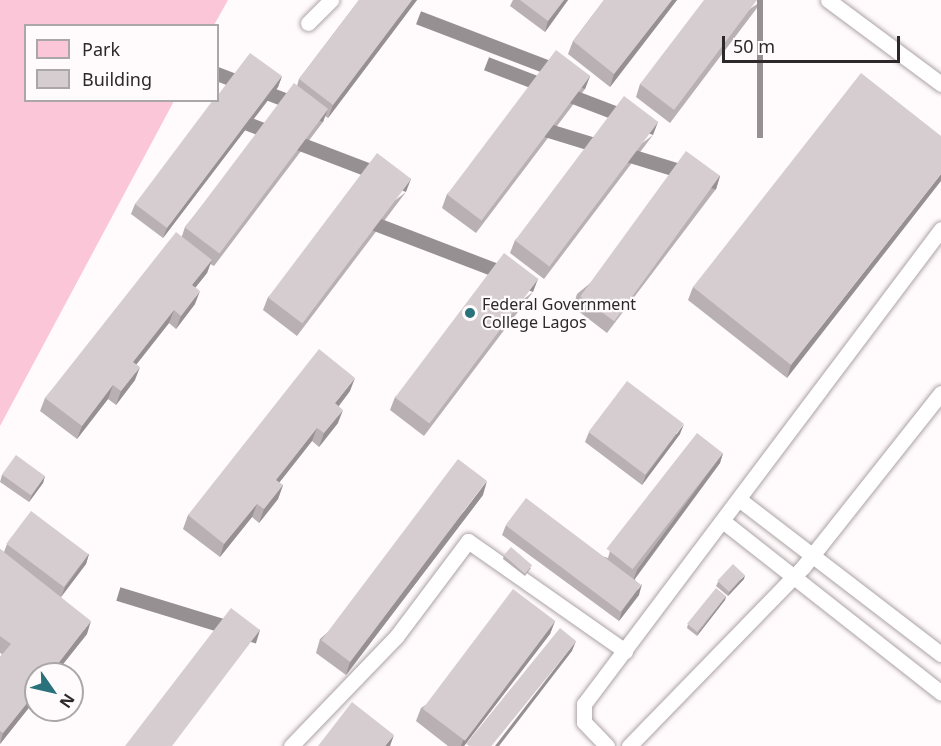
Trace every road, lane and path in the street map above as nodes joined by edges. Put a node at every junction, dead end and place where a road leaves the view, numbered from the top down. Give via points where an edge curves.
1 (331, 0) edge
2 (828, 0) edge
3 (308, 23) dead end
4 (941, 84) edge
5 (941, 229) edge
6 (941, 393) edge
7 (740, 500) junction
8 (724, 522) junction
9 (813, 556) junction
10 (794, 576) junction
11 (625, 651) junction
12 (941, 654) edge
13 (941, 693) edge
14 (291, 746) edge
15 (607, 746) edge
16 (628, 746) edge

1 - 3 lane
2 - 4 lane
5 - 7 lane
6 - 9 lane
7 - 8 lane
7 - 9 lane
8 - 10 lane
8 - 11 lane
9 - 10 lane
9 - 12 lane
10 - 13 lane
10 - 16 lane
11 - 14 lane via 468,541 396,637
11 - 15 lane via 584,704 584,722

